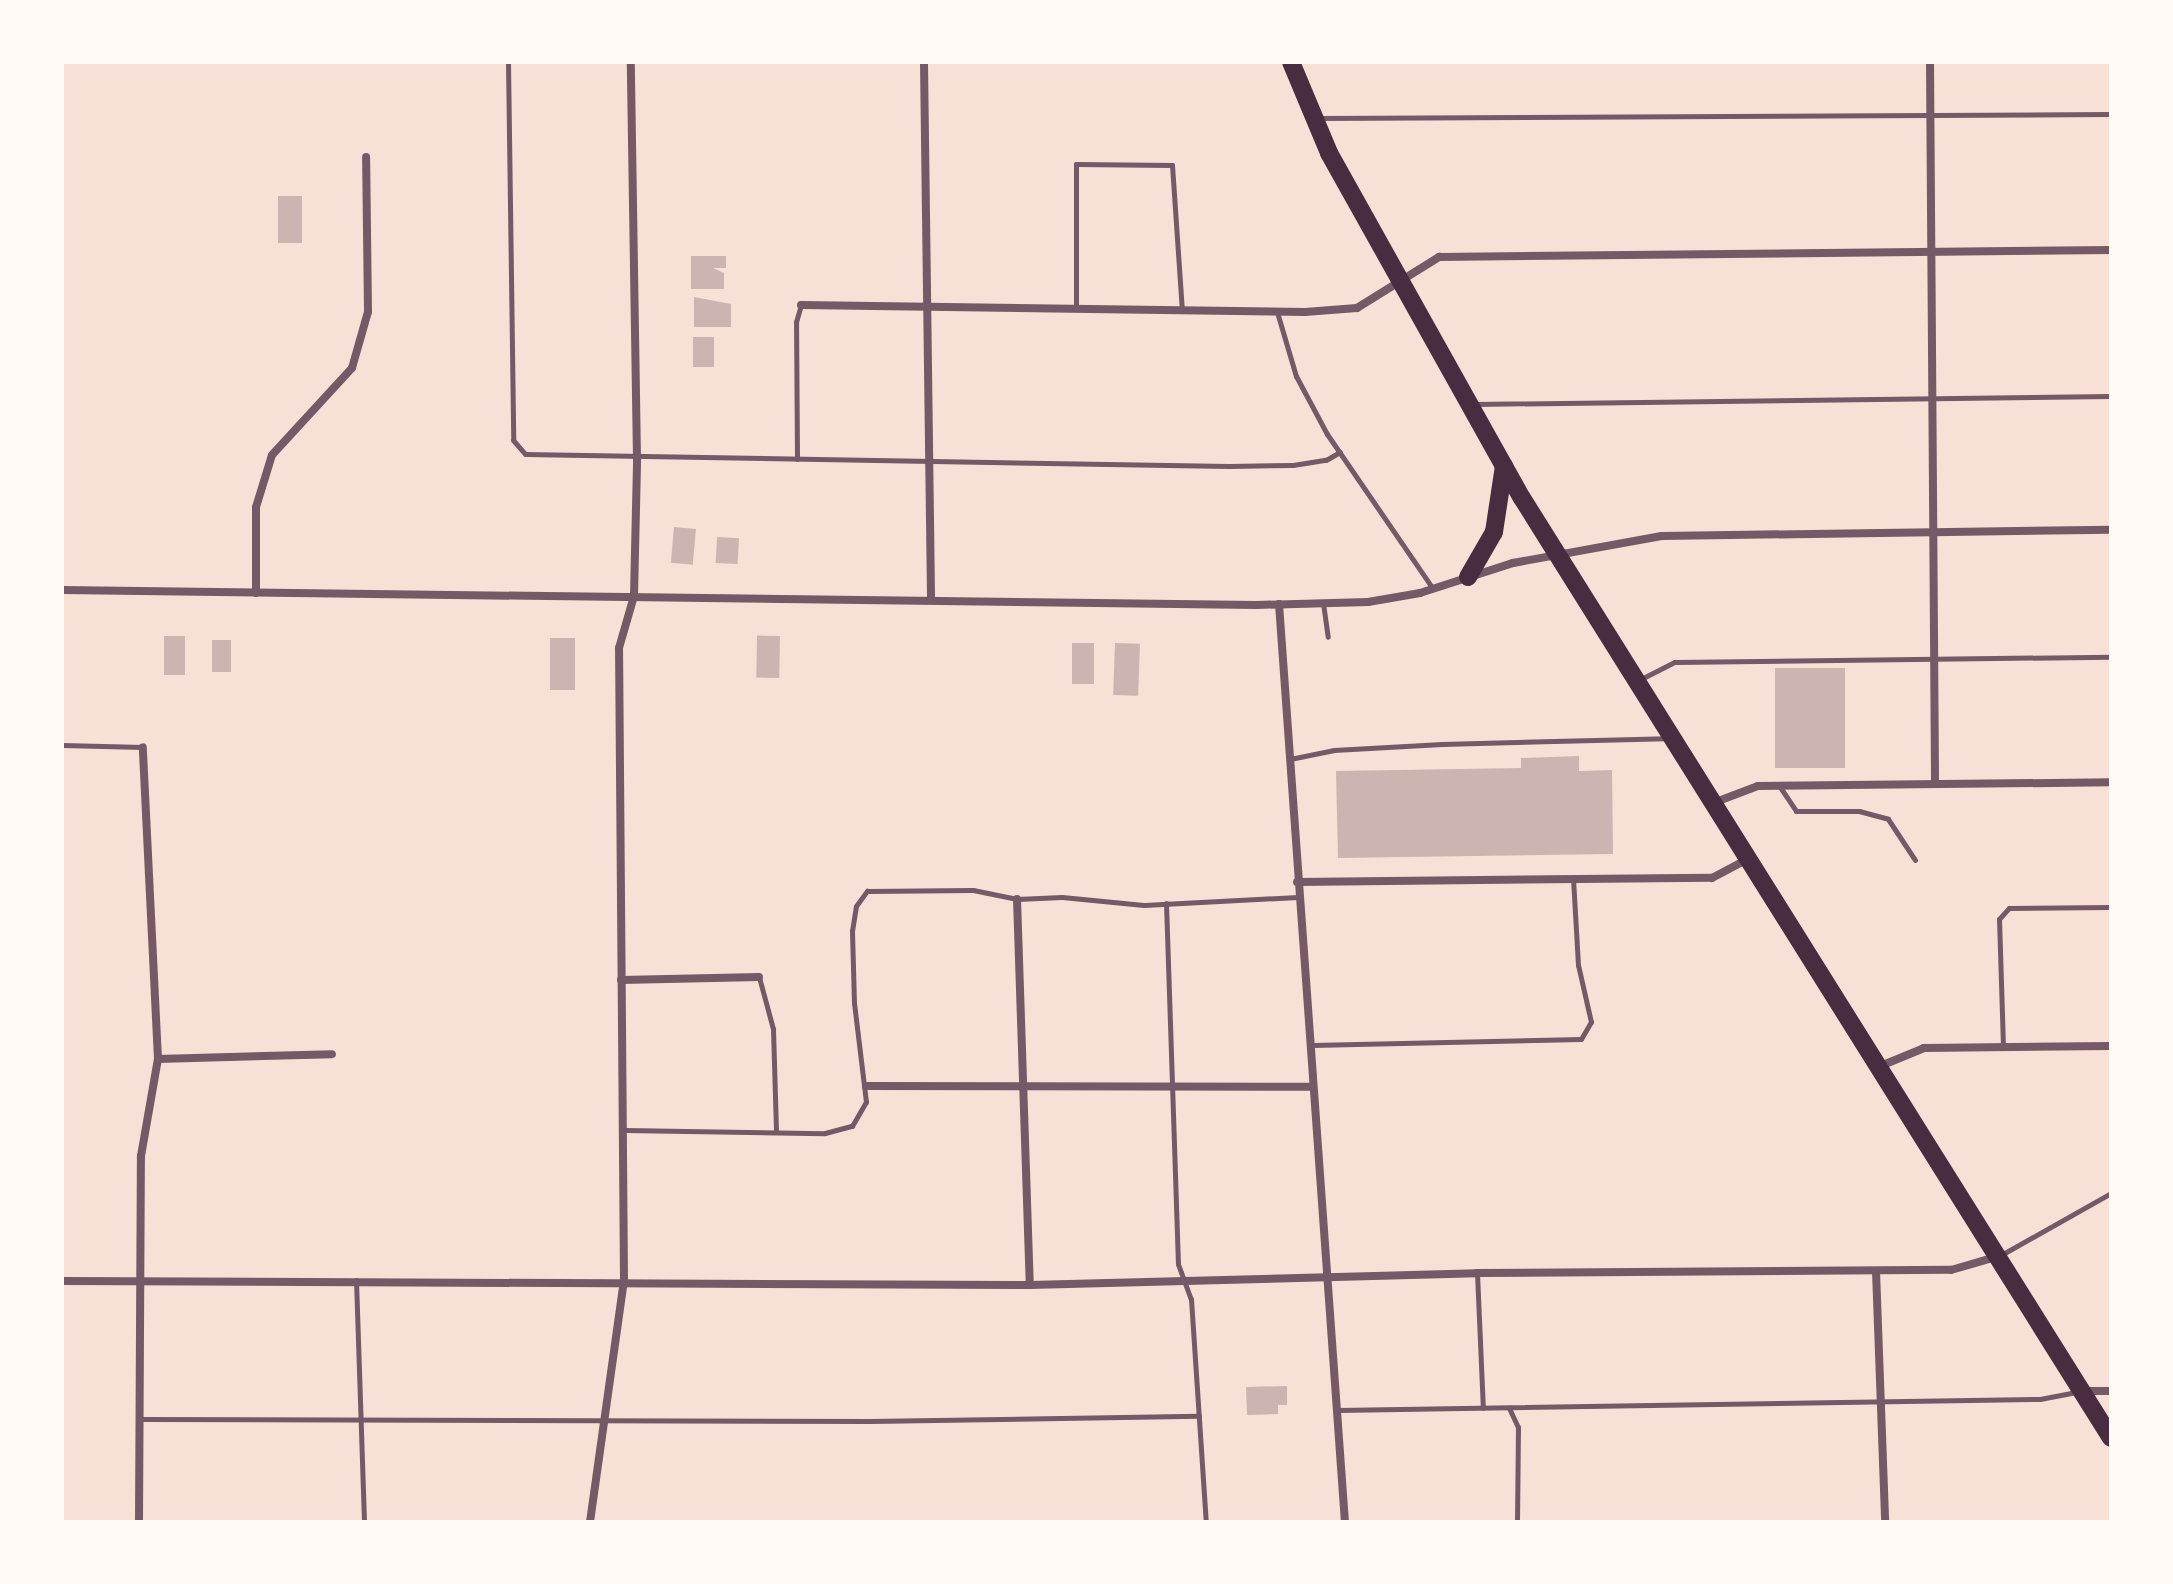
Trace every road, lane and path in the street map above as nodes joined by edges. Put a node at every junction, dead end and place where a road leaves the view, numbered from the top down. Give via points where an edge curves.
1 (508, 62) edge
2 (631, 62) edge
3 (924, 62) edge
4 (1291, 62) edge
5 (1930, 62) edge
6 (2111, 114) edge
7 (1931, 116) junction
8 (1313, 118) junction
9 (366, 157) dead end
10 (2111, 250) edge
11 (1932, 252) junction
12 (1401, 281) junction
13 (801, 305) joint
14 (927, 307) junction
15 (1076, 309) junction
16 (1277, 311) junction
17 (1183, 312) junction
18 (2111, 396) edge
19 (1934, 399) junction
20 (1470, 404) junction
21 (1340, 452) junction
22 (637, 459) junction
23 (797, 459) junction
24 (930, 461) junction
25 (1504, 466) junction
26 (2111, 530) edge
27 (1936, 531) junction
28 (1560, 555) junction
29 (1468, 577) junction
30 (1433, 589) junction
31 (62, 590) edge
32 (256, 593) junction
33 (634, 596) junction
34 (931, 600) junction
35 (1323, 603) junction
36 (1279, 604) junction
37 (1328, 637) dead end
38 (2111, 657) edge
39 (1935, 658) junction
40 (1637, 681) junction
41 (1671, 737) junction
42 (62, 745) edge
43 (143, 747) joint
44 (1288, 759) junction
45 (2111, 782) edge
46 (1935, 784) junction
47 (1779, 786) junction
48 (1712, 803) junction
49 (1747, 859) junction
50 (1915, 860) dead end
51 (1573, 879) junction
52 (1297, 882) junction
53 (1298, 897) junction
54 (1017, 899) junction
55 (1166, 903) junction
56 (2111, 907) edge
57 (759, 977) joint
58 (621, 980) junction
59 (1311, 1045) junction
60 (2003, 1046) junction
61 (2111, 1046) edge
62 (332, 1054) dead end
63 (158, 1059) junction
64 (1878, 1067) junction
65 (866, 1086) junction
66 (1025, 1087) junction
67 (1172, 1087) junction
68 (1313, 1087) junction
69 (624, 1130) junction
70 (776, 1132) junction
71 (2111, 1193) edge
72 (1997, 1257) junction
73 (1876, 1271) junction
74 (1477, 1273) junction
75 (1329, 1276) junction
76 (142, 1280) junction
77 (356, 1280) junction
78 (624, 1280) junction
79 (1184, 1280) junction
80 (62, 1281) edge
81 (1030, 1285) junction
82 (2080, 1391) junction
83 (2111, 1391) edge
84 (1882, 1403) junction
85 (1483, 1408) junction
86 (1509, 1408) junction
87 (1337, 1410) junction
88 (1199, 1416) junction
89 (139, 1419) junction
90 (363, 1419) junction
91 (603, 1421) junction
92 (2111, 1438) edge
93 (139, 1522) edge
94 (364, 1522) edge
95 (590, 1522) edge
96 (1206, 1522) edge
97 (1345, 1522) edge
98 (1517, 1522) edge
99 (1885, 1522) edge

1 - 22 lane via 513,440 516,448 538,457
2 - 22 street
3 - 14 street
4 - 8 main road
5 - 7 street
6 - 7 lane
7 - 8 lane
7 - 11 street
8 - 12 main road
9 - 32 street via 368,312 352,368 272,455 256,507
10 - 11 street
11 - 12 street via 1439,257
11 - 19 street
12 - 16 street via 1357,308
12 - 20 main road
13 - 14 street
13 - 23 lane via 796,322
14 - 15 street
14 - 24 street
15 - 17 street
15 - 17 lane via 1076,164 1172,165
16 - 17 street
16 - 21 lane via 1296,376
18 - 19 lane
19 - 20 lane
19 - 27 street
20 - 25 main road
21 - 24 lane via 1293,465
21 - 30 lane
22 - 23 lane
22 - 33 street
23 - 24 lane
24 - 34 street
25 - 28 main road
25 - 29 main road via 1494,532
26 - 27 street
27 - 28 street via 1662,536
27 - 39 street
28 - 29 street
28 - 40 main road
29 - 30 street
30 - 35 street via 1368,602
31 - 32 street
32 - 33 street
33 - 34 street
33 - 58 street via 619,648
34 - 36 street
35 - 36 street
35 - 37 lane
36 - 44 street
38 - 39 lane
39 - 40 lane via 1675,662
39 - 46 street
40 - 41 main road
41 - 44 lane via 1334,750
41 - 48 main road
42 - 43 lane
43 - 63 street
44 - 52 street
45 - 46 street
46 - 47 street
47 - 48 street via 1758,786
47 - 50 lane via 1796,811 1859,811 1888,819
48 - 49 main road
49 - 51 street via 1712,878
49 - 64 main road
51 - 52 street
51 - 59 lane via 1578,965 1591,1022 1581,1039
52 - 53 street
53 - 55 lane
53 - 59 street
54 - 55 lane
54 - 65 lane via 973,890 889,889 867,891 859,899 852,931 854,1003
54 - 66 street
55 - 67 lane
56 - 60 lane via 2009,908 1999,919
57 - 58 street
57 - 70 lane via 773,1029
58 - 69 street
59 - 68 street
60 - 61 street
60 - 64 street via 1924,1048
62 - 63 street
63 - 76 street via 141,1156
64 - 72 main road
65 - 66 street
65 - 70 lane via 866,1102 852,1126 825,1133
66 - 67 street
66 - 81 street
67 - 68 street
67 - 79 lane via 1178,1264
68 - 75 street
69 - 70 lane
69 - 78 street
71 - 72 lane
72 - 73 street via 1951,1270
72 - 82 main road
73 - 74 street
73 - 84 street
74 - 75 street
74 - 85 lane
75 - 79 street
75 - 87 street
76 - 77 street
76 - 80 street
76 - 89 street
77 - 78 street
77 - 90 lane
78 - 81 street
78 - 91 street
79 - 81 street
79 - 88 lane via 1191,1299
82 - 83 street
82 - 84 lane via 2040,1399
82 - 92 main road
84 - 86 lane via 1786,1400
84 - 99 street
85 - 86 lane
85 - 87 lane
86 - 98 lane via 1518,1427
87 - 97 street
88 - 91 lane
88 - 96 lane
89 - 90 lane
89 - 93 street
90 - 91 lane
90 - 94 lane
91 - 95 street

